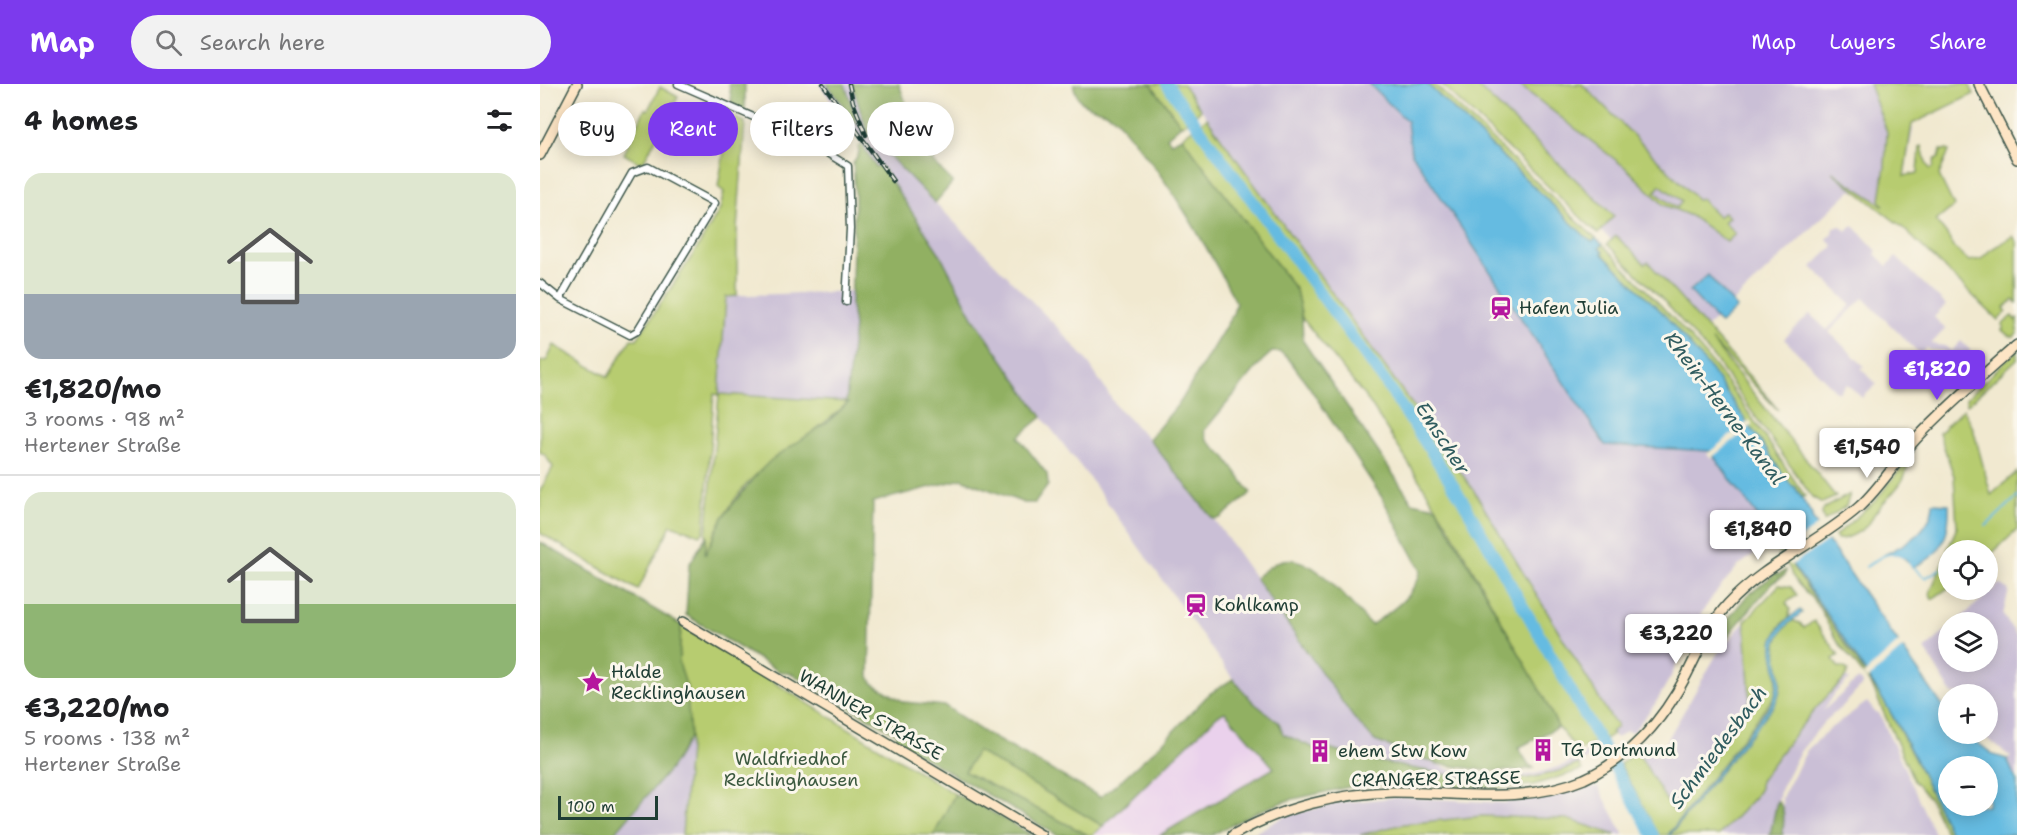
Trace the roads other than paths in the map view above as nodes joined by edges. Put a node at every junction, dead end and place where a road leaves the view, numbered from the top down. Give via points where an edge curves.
1 (578, 84) edge
2 (678, 84) edge
3 (1979, 84) edge
4 (712, 99) junction
5 (711, 102) edge
6 (540, 155) edge
7 (2017, 159) edge
8 (540, 283) edge
9 (560, 299) junction
10 (846, 302) dead end
11 (2017, 345) edge
12 (683, 622) dead end
13 (1041, 835) edge
14 (1233, 835) edge

1 - 6 main road
2 - 4 street
3 - 7 main road
4 - 5 street
4 - 10 street via 806,140 848,166
8 - 9 street
9 - 9 street via 632,173 648,167 715,203 637,332 630,335
11 - 14 main road, CRANGER STRASSE via 1915,440 1867,499 1831,529 1752,582 1720,614 1665,712 1635,746 1600,770 1571,784 1529,794 1392,792 1338,798 1283,812
12 - 13 main road, WANNER STRASSE

